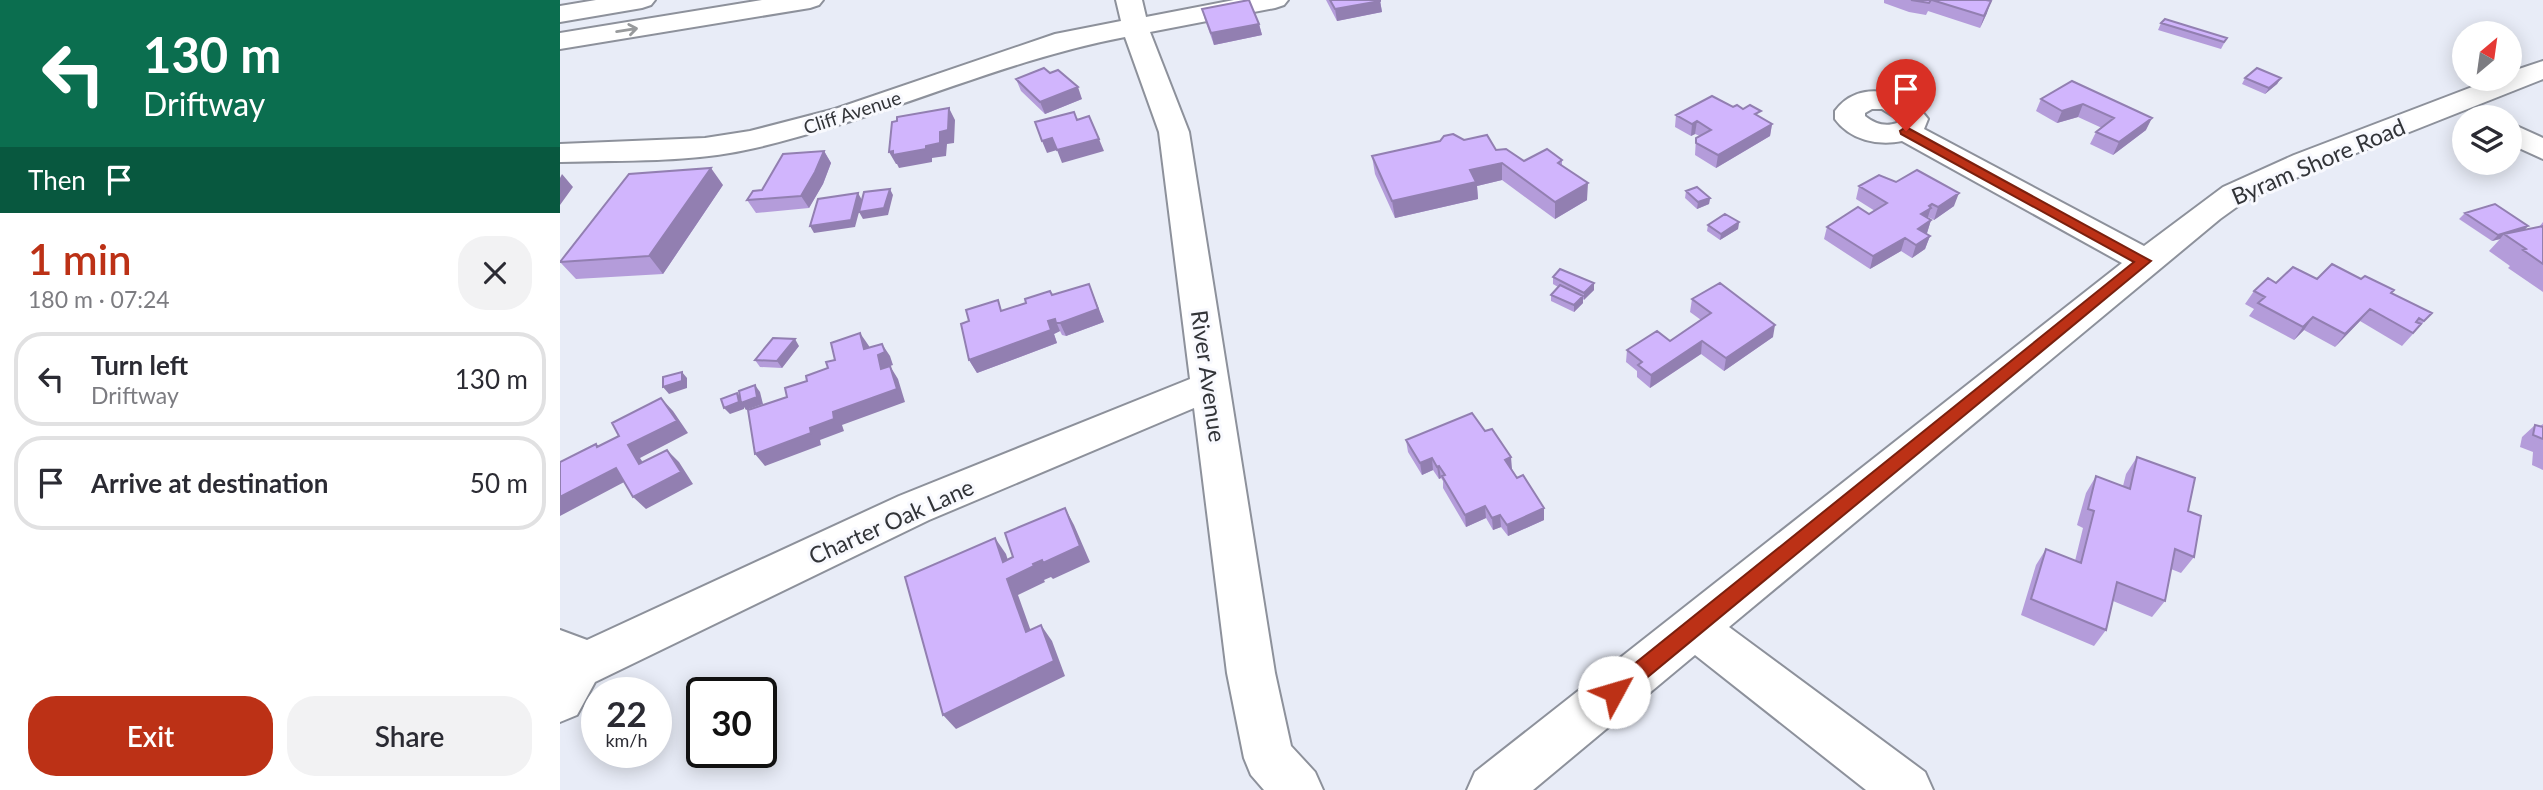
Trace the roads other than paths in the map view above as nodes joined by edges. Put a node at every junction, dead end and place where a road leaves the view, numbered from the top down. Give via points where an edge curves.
1 (642, 0) edge
2 (810, 0) edge
3 (1275, 0) edge
4 (560, 13) edge
5 (1132, 13) edge
6 (560, 41) edge
7 (2538, 75) edge
8 (2478, 105) edge
9 (2452, 115) edge
10 (1906, 131) dead end
11 (2522, 139) edge
12 (2543, 150) edge
13 (560, 153) edge
14 (2144, 261) junction
15 (1210, 386) junction
16 (1694, 627) junction
17 (565, 672) edge
18 (1277, 779) edge
19 (1493, 790) edge
20 (1907, 790) edge

1 - 4 main road
6 -> 2 main road
3 - 5 main road, Cliff Avenue
5 - 13 main road, Cliff Avenue via 845,116 752,140 705,147
5 - 15 main road, River Avenue via 1174,132
7 - 8 main road, Byram Shore Road
9 - 14 main road, Byram Shore Road via 2305,162 2234,194
10 - 14 main road
11 - 12 main road
14 - 16 main road, Byram Shore Road
15 - 17 main road, Charter Oak Lane via 914,508
15 - 18 main road, River Avenue via 1251,673
16 - 19 main road, Byram Shore Road
16 - 20 main road

